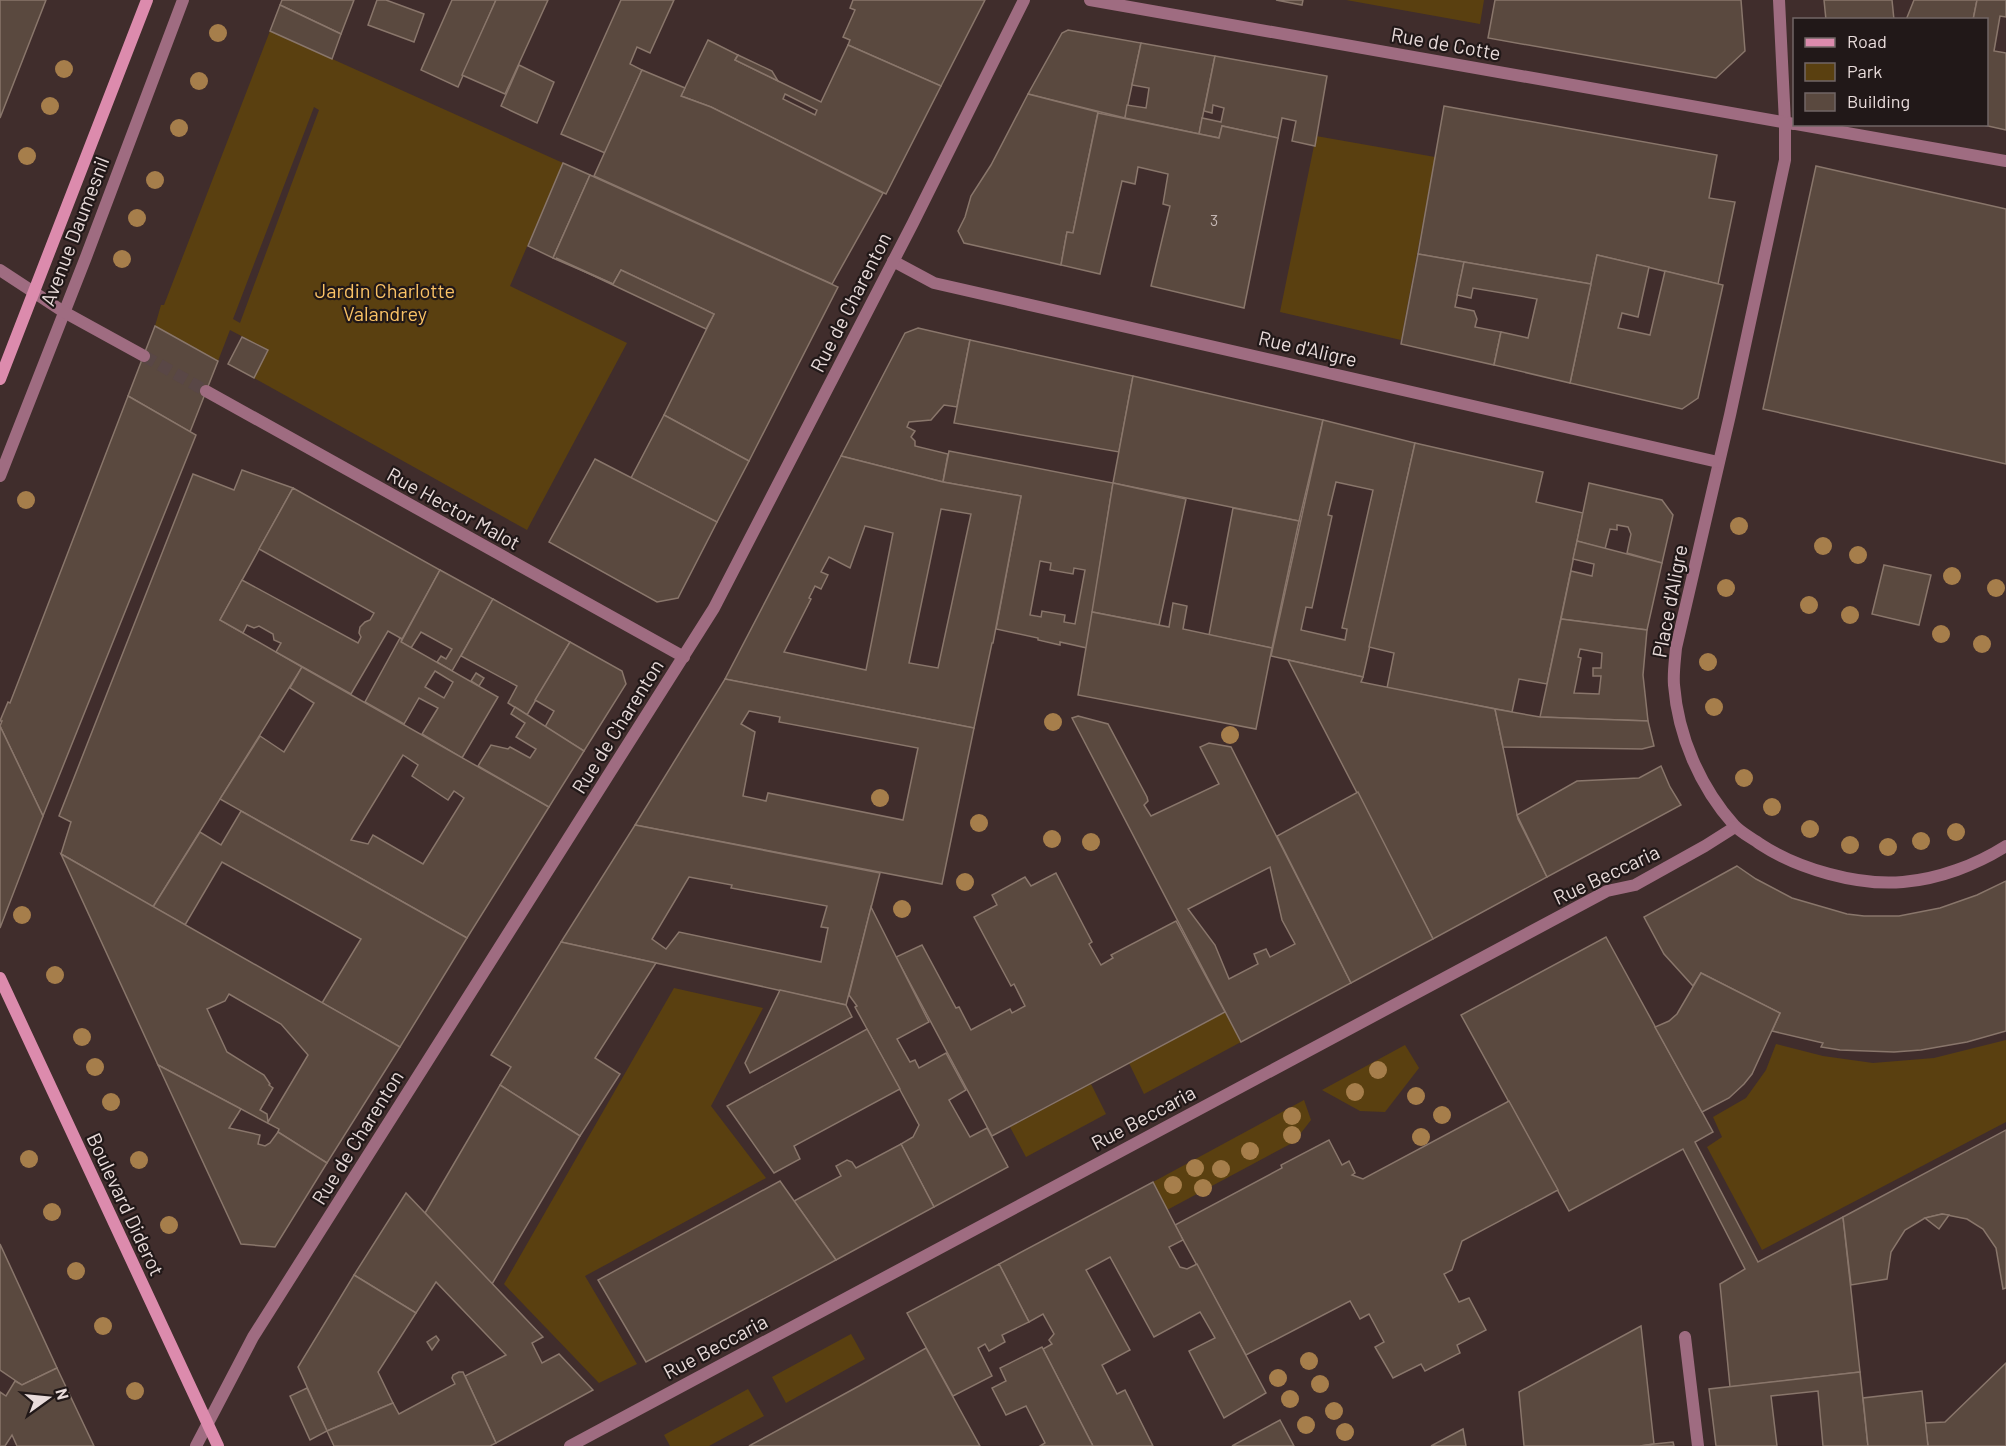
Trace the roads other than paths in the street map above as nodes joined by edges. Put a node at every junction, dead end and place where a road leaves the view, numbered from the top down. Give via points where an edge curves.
1 (147, 0) edge
2 (183, 0) edge
3 (1024, 0) edge
4 (1090, 0) edge
5 (1779, 0) edge
6 (1792, 124) edge
7 (1804, 126) edge
8 (2006, 161) edge
9 (893, 261) junction
10 (0, 270) edge
11 (33, 293) junction
12 (64, 312) junction
13 (144, 356) tunnel mouth
14 (0, 379) edge
15 (206, 391) tunnel mouth
16 (1718, 462) junction
17 (0, 476) edge
18 (684, 657) junction
19 (1735, 827) junction
20 (2006, 846) edge
21 (0, 978) edge
22 (1685, 1337) dead end
23 (208, 1425) junction
24 (195, 1446) edge
25 (218, 1446) edge
26 (570, 1446) edge
27 (1698, 1446) edge

1 - 11 main road, Avenue Daumesnil
2 - 12 street, Avenue Daumesnil
3 - 9 street, Rue de Charenton
4 - 6 street, Rue de Cotte
5 - 6 street, Place d'Aligre
6 - 16 street, Place d'Aligre
7 - 8 street, Rue de Cotte
9 - 16 street, Rue d'Aligre via 934,283
9 - 18 street, Rue de Charenton via 714,608
10 - 11 street
11 - 12 street
11 - 14 main road, Avenue Daumesnil
12 - 13 street
12 - 17 street, Avenue Daumesnil
15 - 18 street, Rue Hector Malot
16 - 19 street, Place d'Aligre via 1676,648 1674,684 1687,748 1709,792
18 - 23 street, Rue de Charenton via 253,1337
19 - 20 street, Place d'Aligre via 1795,864 1868,880 1902,882 1936,876
19 - 26 street, Rue Beccaria via 1635,885 1607,891
21 - 23 main road, Boulevard Diderot
22 - 27 street
23 - 24 street, Rue de Charenton
23 - 25 main road, Boulevard Diderot

